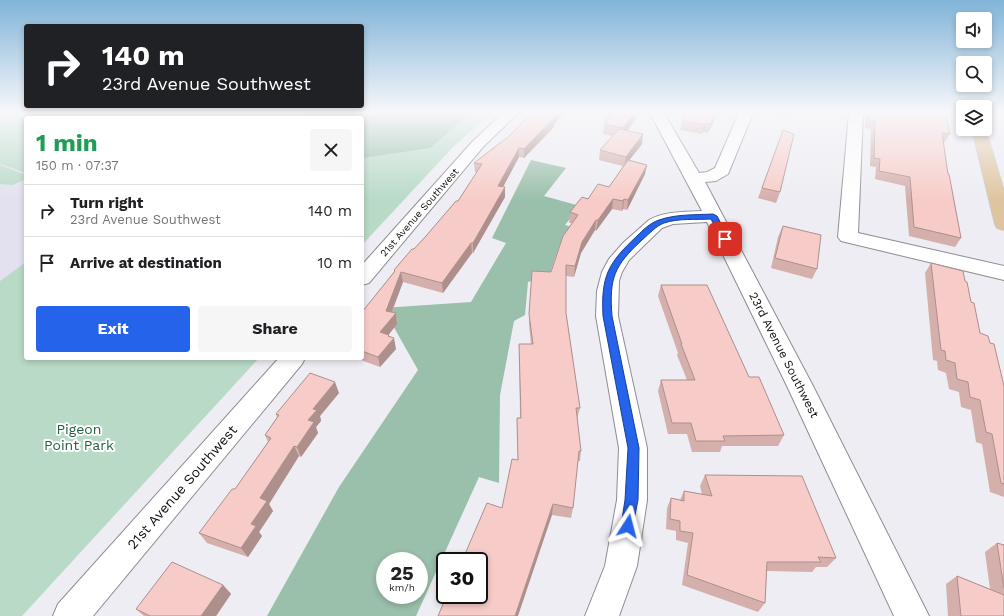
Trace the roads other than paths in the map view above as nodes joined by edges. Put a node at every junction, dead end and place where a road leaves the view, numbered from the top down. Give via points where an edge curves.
1 (480, 142) edge
2 (673, 142) edge
3 (734, 142) edge
4 (854, 142) edge
5 (982, 142) edge
6 (694, 178) junction
7 (713, 216) junction
8 (1004, 224) edge
9 (1004, 273) edge
10 (364, 276) edge
11 (291, 360) edge
12 (70, 616) edge
13 (602, 616) edge
14 (912, 616) edge

1 - 10 street, 21st Avenue Southwest
2 - 6 street, 23rd Avenue Southwest
3 - 6 street via 722,171 710,178
4 - 9 street via 848,236
5 - 8 main road
6 - 7 street, 23rd Avenue Southwest
7 - 13 street via 660,222 623,253 611,272 606,294 607,316 633,448 632,500 621,566
7 - 14 street, 23rd Avenue Southwest via 800,386
11 - 12 street, 21st Avenue Southwest

